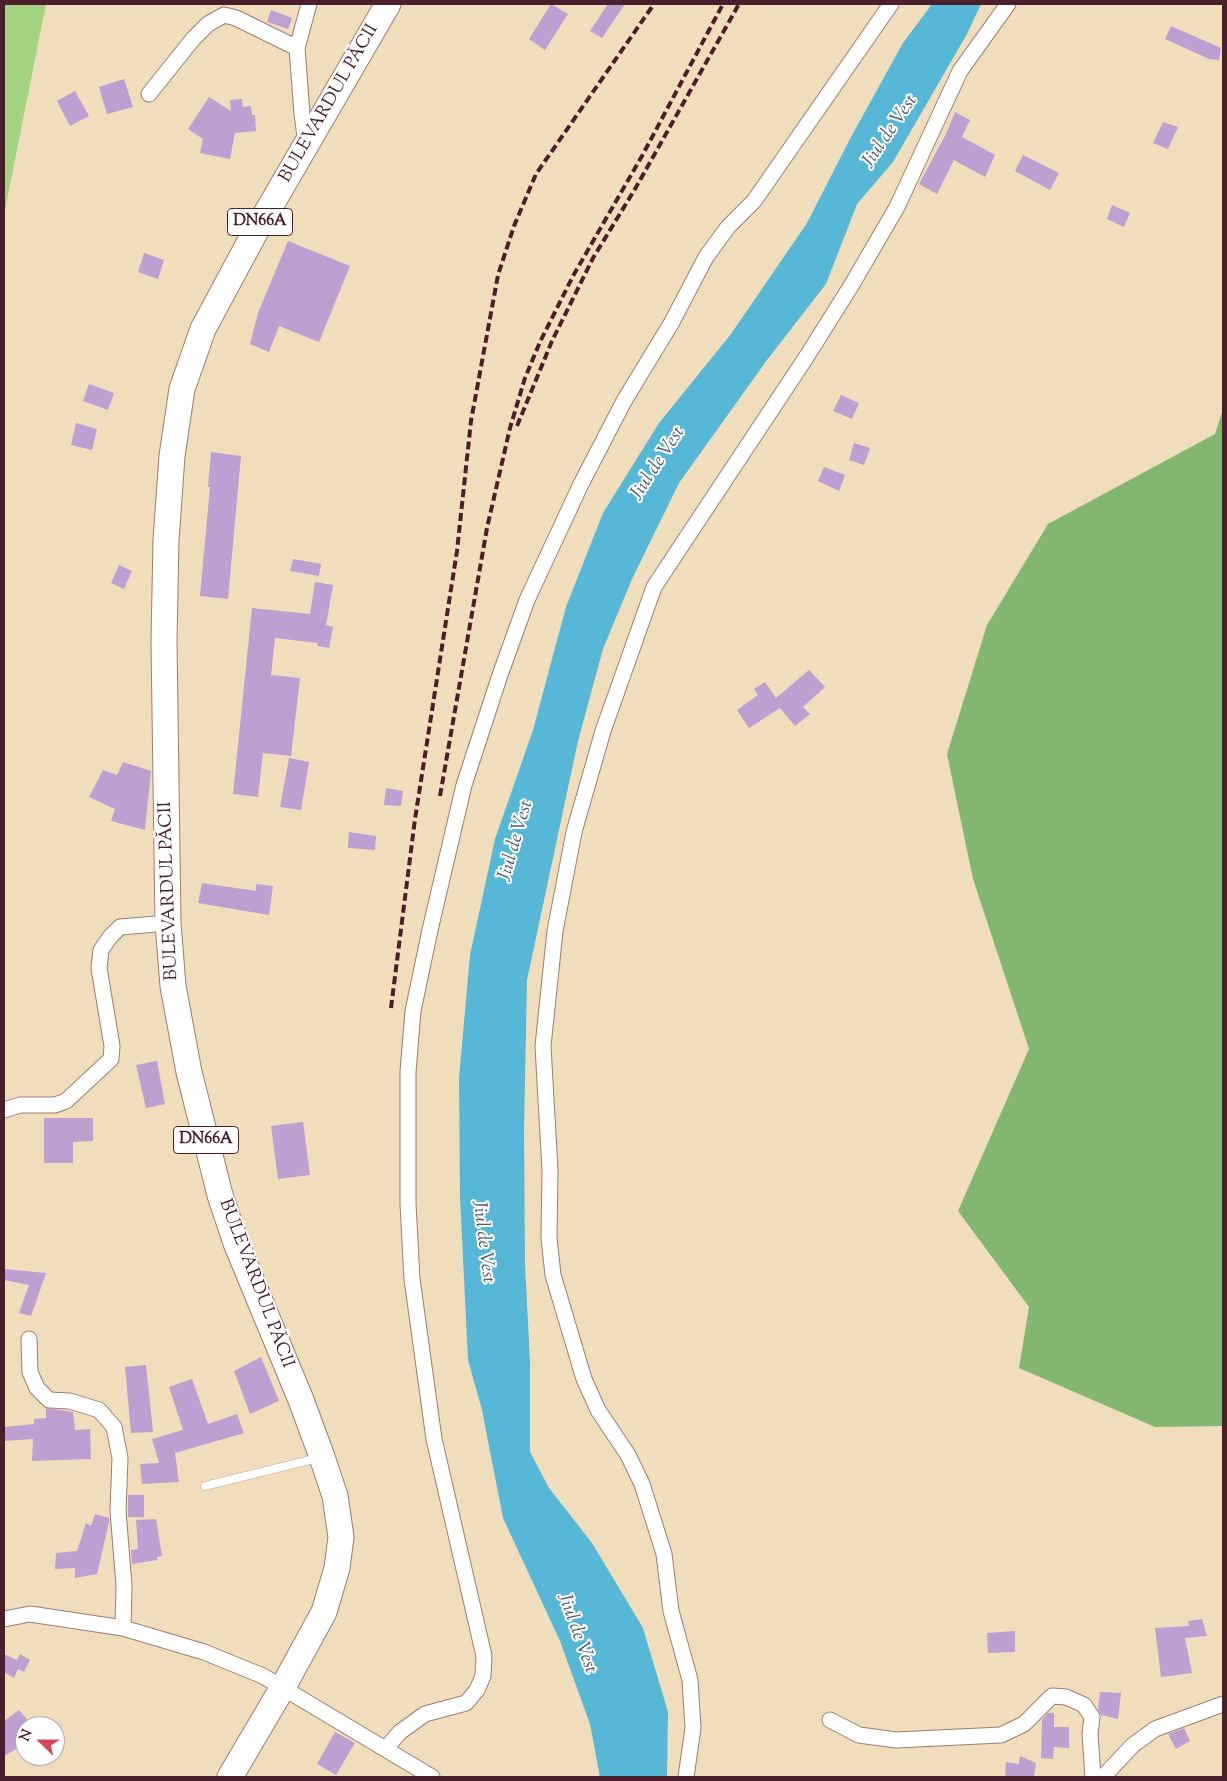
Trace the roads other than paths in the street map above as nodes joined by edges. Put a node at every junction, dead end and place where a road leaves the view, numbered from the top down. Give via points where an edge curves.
1 (309, 4) edge
2 (388, 4) edge
3 (891, 4) edge
4 (1008, 4) edge
5 (297, 48) junction
6 (148, 94) dead end
7 (306, 144) junction
8 (168, 923) junction
9 (4, 1110) edge
10 (29, 1340) dead end
11 (322, 1457) junction
12 (205, 1486) dead end
13 (4, 1619) edge
14 (123, 1628) junction
15 (283, 1687) junction
16 (1223, 1704) edge
17 (830, 1720) dead end
18 (386, 1748) junction
19 (230, 1777) edge
20 (432, 1777) edge
21 (686, 1777) edge
22 (1092, 1777) edge
23 (1103, 1777) edge

1 - 5 street
2 - 7 main road, BULEVARDUL PĂCII / DN66A
3 - 18 street via 754,201 728,227 706,258 624,401 581,484 528,600 464,785 414,1012 408,1072 408,1194 412,1279 434,1439 483,1648 483,1676 477,1690 466,1702 425,1714 400,1732
4 - 21 street via 960,71 897,207 846,293 654,587 600,740 574,832 555,931 543,1046 550,1170 549,1238 554,1274 584,1379 598,1410 628,1455 642,1484 664,1554 671,1611 690,1680 693,1728
5 - 6 street via 236,18 224,16 208,24 193,39
5 - 7 street
7 - 8 main road, BULEVARDUL PĂCII / DN66A via 203,329 177,413 166,540 164,632
8 - 9 street via 120,928 101,950 99,968 112,1046 111,1059 66,1101
8 - 11 main road, BULEVARDUL PĂCII / DN66A via 180,1026 220,1195 236,1243
10 - 14 street via 30,1372 37,1388 49,1400 99,1410 114,1426 120,1458 118,1511 124,1585
11 - 12 lane
11 - 15 main road, BULEVARDUL PĂCII / DN66A via 339,1517 338,1568 324,1612
13 - 14 street via 30,1614
14 - 15 street via 204,1652
15 - 18 street
15 - 19 main road, BULEVARDUL PĂCII / DN66A
16 - 23 street via 1155,1729 1133,1745
17 - 22 street via 859,1734 896,1740 1001,1735 1024,1724 1052,1696 1066,1697 1084,1705 1092,1717
18 - 20 street

